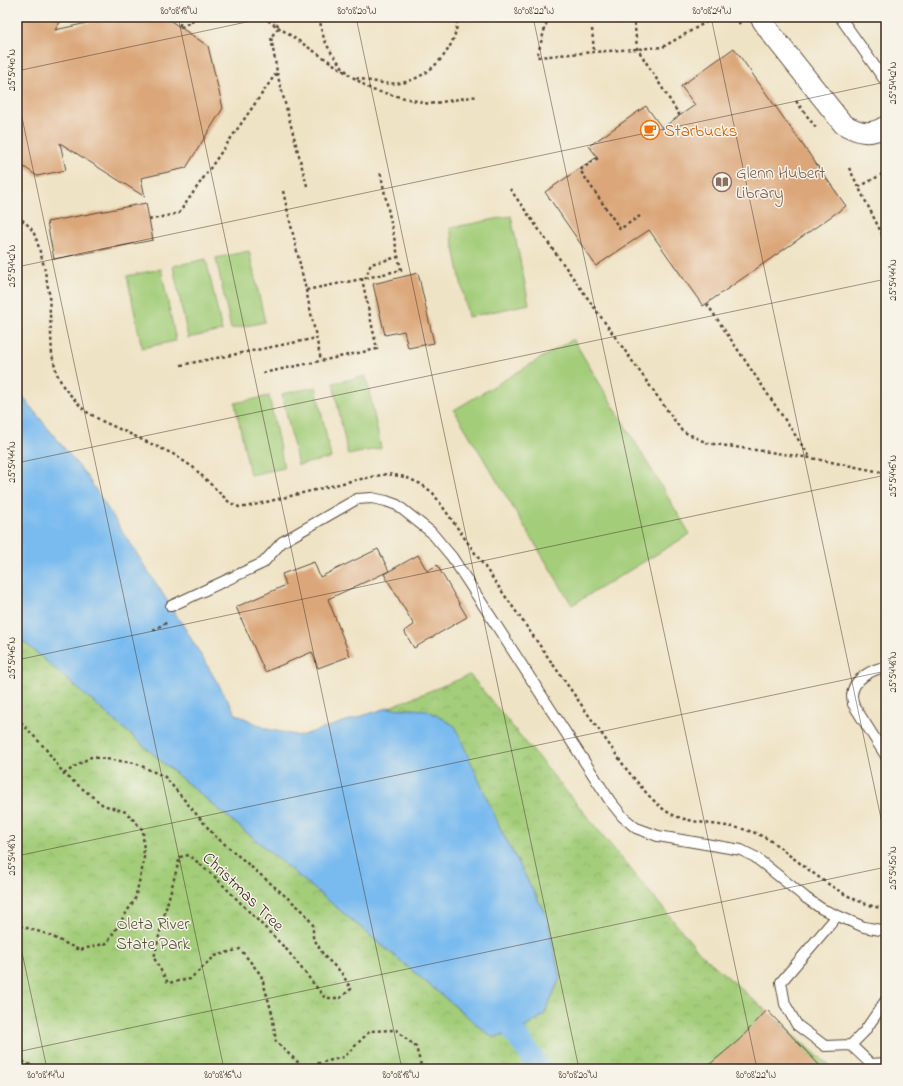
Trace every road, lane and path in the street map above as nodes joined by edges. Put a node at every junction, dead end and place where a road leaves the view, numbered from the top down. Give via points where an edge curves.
1 (180, 17) edge
2 (199, 17) edge
3 (263, 17) edge
4 (272, 17) edge
5 (320, 17) edge
6 (457, 17) edge
7 (548, 17) edge
8 (600, 17) edge
9 (634, 17) edge
10 (715, 17) edge
11 (760, 17) edge
12 (840, 17) edge
13 (597, 21) dead end
14 (279, 27) junction
15 (592, 29) dead end
16 (637, 48) junction
17 (594, 52) junction
18 (277, 72) junction
19 (352, 77) junction
20 (886, 82) edge
21 (478, 96) dead end
22 (680, 116) dead end
23 (886, 126) edge
24 (598, 158) dead end
25 (849, 168) dead end
26 (380, 171) dead end
27 (886, 172) edge
28 (307, 186) dead end
29 (859, 187) junction
30 (510, 189) dead end
31 (284, 191) dead end
32 (17, 216) edge
33 (640, 216) dead end
34 (149, 220) dead end
35 (886, 242) edge
36 (398, 257) junction
37 (362, 279) junction
38 (365, 279) junction
39 (306, 290) junction
40 (707, 304) dead end
41 (317, 338) junction
42 (321, 360) junction
43 (181, 365) dead end
44 (263, 373) dead end
45 (811, 458) junction
46 (886, 473) edge
47 (171, 606) dead end
48 (172, 620) dead end
49 (153, 630) dead end
50 (886, 667) edge
51 (17, 718) edge
52 (886, 756) edge
53 (64, 774) junction
54 (886, 909) edge
55 (837, 916) junction
56 (17, 925) edge
57 (886, 931) edge
58 (886, 1000) edge
59 (851, 1045) junction
60 (17, 1060) edge
61 (886, 1063) edge
62 (39, 1069) edge
63 (422, 1069) edge

1 - 2 path via 180,28
3 - 14 path
4 - 14 path
5 - 19 path via 320,27 328,48
6 - 19 path via 452,43 440,61 423,75 402,83 380,84
7 - 17 path via 537,57
8 - 13 path
9 - 16 path
10 - 16 path via 663,47
11 - 23 street via 843,124 854,130 866,132 877,131
12 - 20 lane
14 - 18 path via 272,37
14 - 19 path
15 - 17 path
16 - 17 path
16 - 22 path
18 - 28 path
18 - 34 path via 179,213
19 - 21 path via 372,90 429,104
24 - 33 path via 580,170 620,230
25 - 29 path
26 - 36 path
27 - 29 path
29 - 35 path
30 - 45 path via 682,431 706,443
31 - 39 path
32 - 54 path via 33,231 44,266 49,292 52,355 57,374 64,388 85,411 173,454 194,468 230,503 239,506 246,507 351,480 387,474 405,477 421,484 433,493 627,770 664,808 673,814 700,822 746,829 763,836 852,899
36 - 38 path via 371,264
36 - 38 path via 401,270
37 - 38 path
37 - 39 path
37 - 42 path via 377,349
39 - 41 path
40 - 45 path
41 - 42 path
41 - 43 path
42 - 44 path
45 - 46 path
47 - 55 lane via 263,563 282,542 357,499 372,498 397,505 431,532 452,557 622,817 636,828 658,836 741,850 755,857 811,902
48 - 49 path
50 - 52 lane via 877,668 865,675 855,685 852,694 853,704
51 - 53 path via 45,748
53 - 56 path via 102,805 126,812 143,830 144,860 135,899 106,943 79,950 47,934
53 - 63 path, Christmas Tree via 91,757 135,764 165,777 214,835 304,912 313,925 313,938 324,956 341,972 350,989 340,998 325,998 287,950 215,877 188,855 180,857 154,958 168,984 190,979 215,956 240,949 262,975 276,1042 303,1067 344,1057 370,1031 396,1030 416,1047
55 - 57 lane via 864,927
55 - 59 lane via 781,982 785,1004 797,1025 825,1046
58 - 59 lane via 864,1032
59 - 61 lane via 872,1064
60 - 62 path

